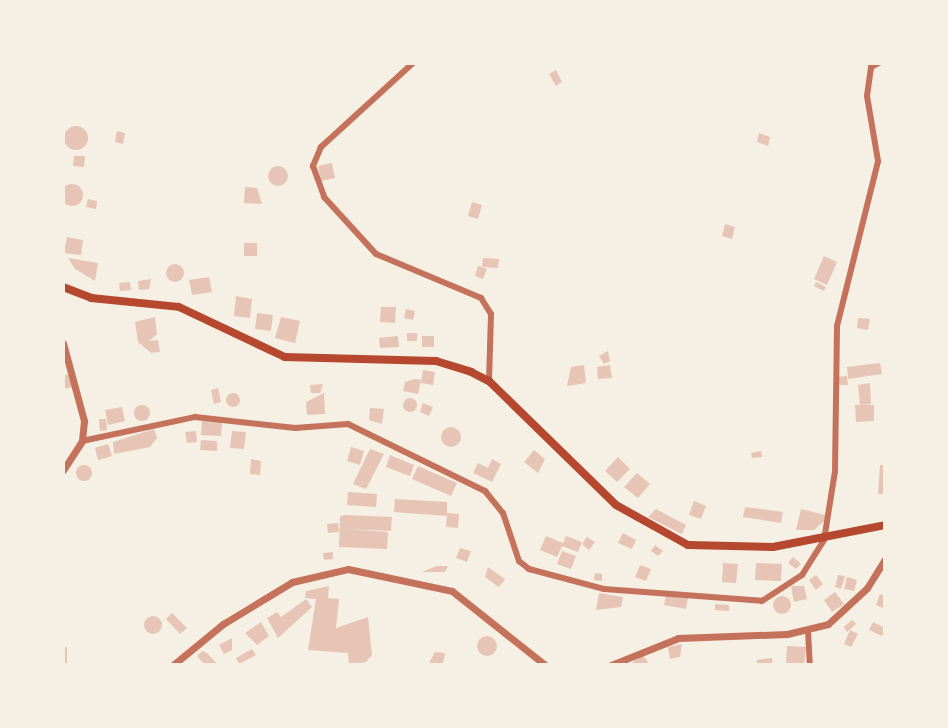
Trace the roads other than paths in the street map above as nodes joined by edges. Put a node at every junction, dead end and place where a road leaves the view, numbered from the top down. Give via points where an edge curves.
1 (413, 63) edge
2 (878, 63) edge
3 (63, 288) edge
4 (63, 343) edge
5 (489, 381) junction
6 (82, 441) junction
7 (63, 470) edge
8 (885, 525) edge
9 (824, 540) junction
10 (885, 559) edge
11 (808, 630) junction
12 (173, 665) edge
13 (545, 665) edge
14 (611, 665) edge
15 (810, 665) edge

1 - 5 street via 320,147 313,166 324,197 376,254 481,298 491,314
2 - 9 street via 871,68 867,96 878,161 837,326 835,471
3 - 5 main road via 91,298 179,307 285,357 436,361
4 - 6 street via 75,373
5 - 9 main road via 616,505 676,541 712,548
6 - 7 street
6 - 9 street via 195,417 295,428 348,424 485,491 503,513 519,562 529,569 604,589 762,601 802,575
8 - 9 main road
10 - 11 street via 843,614
11 - 14 street via 678,638
11 - 15 street
12 - 13 street via 223,624 292,582 348,569 452,591

